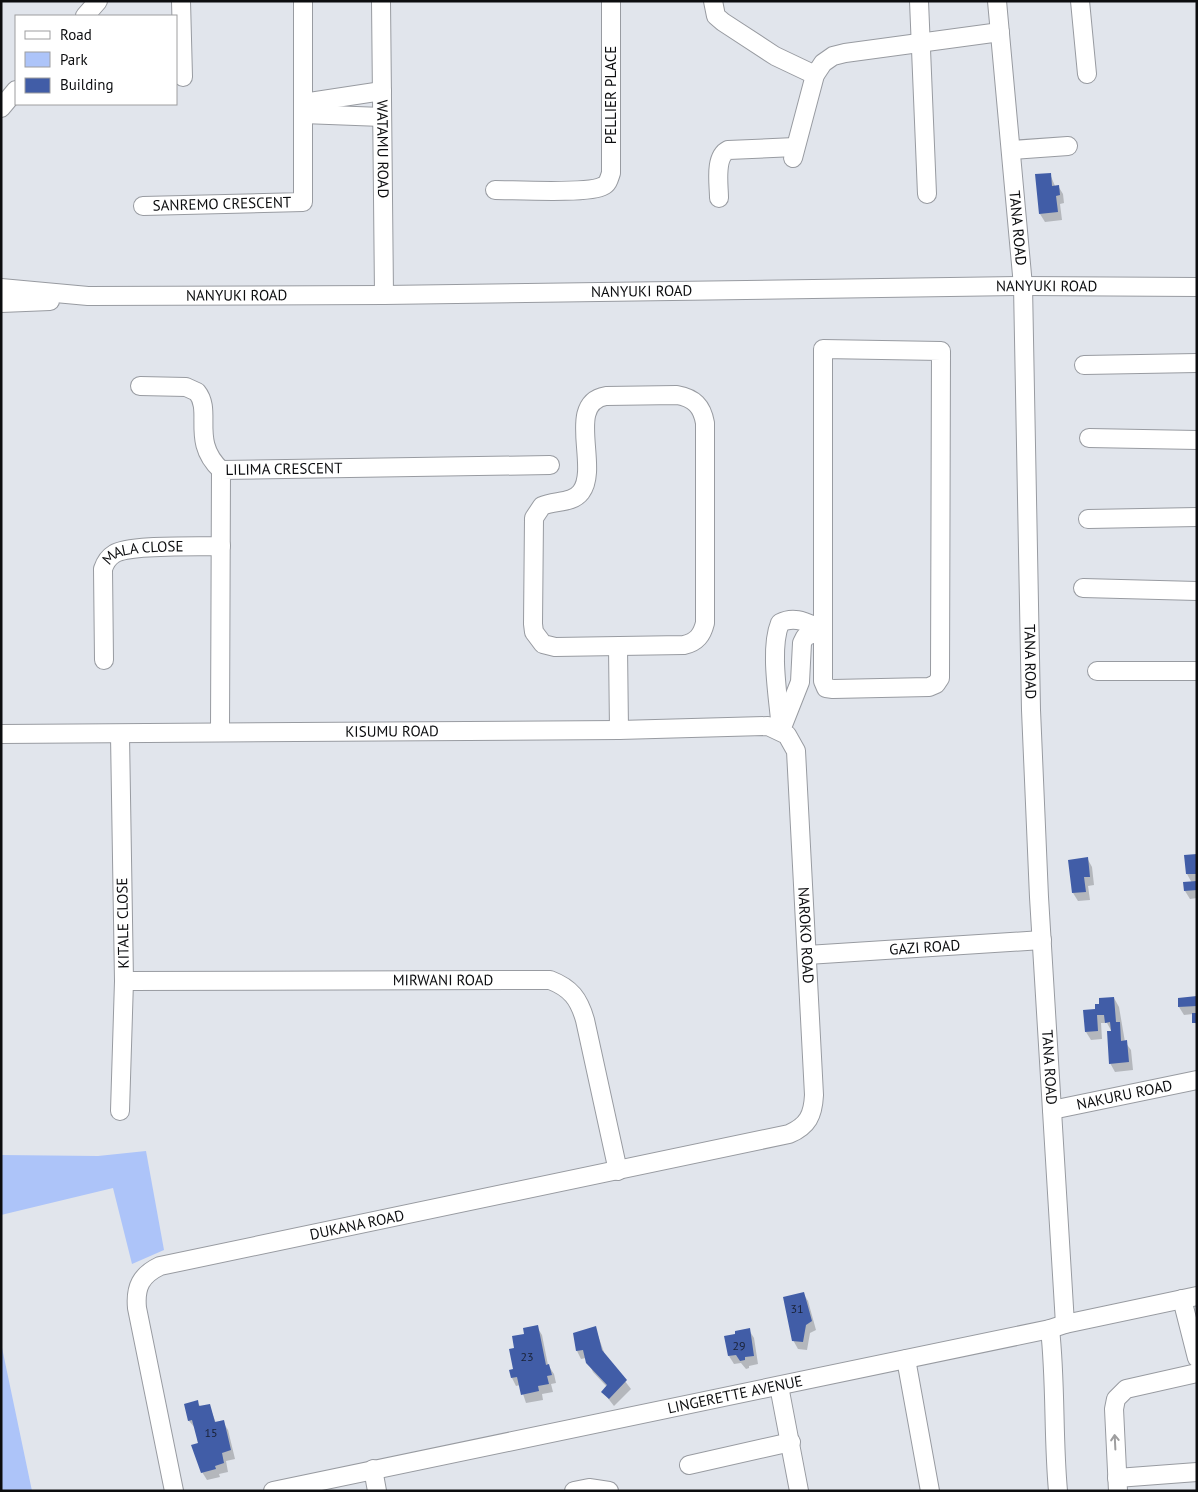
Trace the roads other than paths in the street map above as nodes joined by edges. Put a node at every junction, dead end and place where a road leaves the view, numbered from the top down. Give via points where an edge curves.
1 (98, 1) edge
2 (181, 1) edge
3 (303, 1) edge
4 (381, 1) edge
5 (611, 1) edge
6 (713, 1) edge
7 (919, 1) edge
8 (997, 1) edge
9 (1080, 1) edge
10 (86, 15) edge
11 (1000, 32) junction
12 (919, 42) junction
13 (1087, 74) dead end
14 (815, 75) junction
15 (183, 77) dead end
16 (15, 91) edge
17 (382, 91) junction
18 (344, 105) junction
19 (1, 108) edge
20 (303, 108) junction
21 (382, 117) junction
22 (1068, 146) dead end
23 (1011, 150) junction
24 (496, 190) dead end
25 (927, 194) dead end
26 (719, 198) dead end
27 (143, 206) dead end
28 (1023, 286) junction
29 (1197, 287) edge
30 (1, 288) edge
31 (384, 295) junction
32 (88, 296) junction
33 (1, 304) edge
34 (1197, 363) edge
35 (1084, 365) dead end
36 (140, 386) dead end
37 (1089, 438) dead end
38 (1197, 440) edge
39 (550, 465) dead end
40 (221, 470) junction
41 (1197, 517) edge
42 (1088, 519) dead end
43 (221, 546) junction
44 (1083, 588) dead end
45 (1197, 591) edge
46 (822, 629) junction
47 (618, 647) junction
48 (104, 660) dead end
49 (1097, 671) dead end
50 (1197, 671) edge
51 (619, 730) junction
52 (781, 730) junction
53 (220, 732) junction
54 (1, 734) edge
55 (120, 735) junction
56 (1042, 940) junction
57 (807, 955) junction
58 (124, 981) junction
59 (1197, 1080) edge
60 (1052, 1110) junction
61 (120, 1111) dead end
62 (789, 1134) joint
63 (618, 1171) junction
64 (1192, 1299) edge
65 (1058, 1326) junction
66 (1197, 1358) edge
67 (906, 1359) junction
68 (1197, 1373) edge
69 (779, 1386) junction
70 (790, 1442) junction
71 (689, 1465) dead end
72 (373, 1469) junction
73 (1197, 1472) edge
74 (1118, 1484) edge
75 (174, 1491) edge
76 (273, 1491) edge
77 (378, 1491) edge
78 (574, 1491) edge
79 (609, 1491) edge
80 (799, 1491) edge
81 (930, 1491) edge
82 (1058, 1491) edge

1 - 10 street
2 - 15 street
3 - 20 street, SANREMO CRESCENT
4 - 17 street, WATAMU ROAD
5 - 24 street, PELLIER PLACE via 611,174 604,186 588,190
6 - 14 street via 716,16 723,22 775,56
7 - 12 street
8 - 11 street, TANA ROAD
9 - 13 street
11 - 12 street
11 - 23 street, TANA ROAD
12 - 14 street via 833,56
12 - 25 street
14 - 26 street via 794,152 728,150 723,153 719,159
16 - 19 street
17 - 18 street
17 - 21 street, WATAMU ROAD
18 - 20 street
18 - 21 street
20 - 27 street, SANREMO CRESCENT via 303,202
21 - 31 street, WATAMU ROAD
22 - 23 street
23 - 28 street, TANA ROAD
28 - 29 street, NANYUKI ROAD
28 - 31 street, NANYUKI ROAD
28 - 56 street, TANA ROAD via 1031,710
30 - 32 street, NANYUKI ROAD
31 - 32 street, NANYUKI ROAD
32 - 33 street, NANYUKI ROAD
34 - 35 street
36 - 40 street via 186,388 197,392 202,402 204,446 211,461
37 - 38 street
39 - 40 street, LILIMA CRESCENT
40 - 43 street, LILIMA CRESCENT
41 - 42 street
43 - 48 street, MALA CLOSE via 132,549 110,557 102,578
43 - 53 street, LILIMA CRESCENT
44 - 45 street
46 - 46 street via 823,349 941,351 940,678 930,687 826,688
46 - 52 street via 805,637 802,644 800,682
46 - 52 street via 797,618 780,623 776,632
47 - 47 street via 690,644 702,633 705,623 704,423 698,404 688,397 606,396 592,402 585,422 586,474 583,489 571,499 542,506 534,518 533,624 538,639 555,647
47 - 51 street
49 - 50 street
51 - 52 street, KISUMU ROAD via 757,726
51 - 53 street, KISUMU ROAD
52 - 57 street, NAROKO ROAD via 794,745 798,762
53 - 55 street, KISUMU ROAD
54 - 55 street, KISUMU ROAD
55 - 58 street, KITALE CLOSE
56 - 57 street, GAZI ROAD
56 - 60 street, TANA ROAD
57 - 62 street, NAROKO ROAD via 814,1107 808,1122
58 - 61 street, KITALE CLOSE
58 - 63 street, MIRWANI ROAD via 550,980 564,985 580,1002 586,1020
59 - 60 street, NAKURU ROAD
60 - 65 street, TANA ROAD
62 - 63 street, DUKANA ROAD
63 - 75 street, DUKANA ROAD via 152,1270 137,1288 137,1308
64 - 65 street, LINGERETTE AVENUE
64 - 66 street
65 - 67 street, LINGERETTE AVENUE
65 - 82 street, TANA ROAD via 1054,1361
67 - 69 street, LINGERETTE AVENUE
67 - 81 street
74 -> 68 street via 1114,1409 1118,1394 1130,1388
69 - 70 street
69 - 72 street, LINGERETTE AVENUE
70 - 71 street
70 - 80 street
72 - 76 street, LINGERETTE AVENUE
72 - 77 street
73 - 74 street
78 - 79 street via 589,1488

